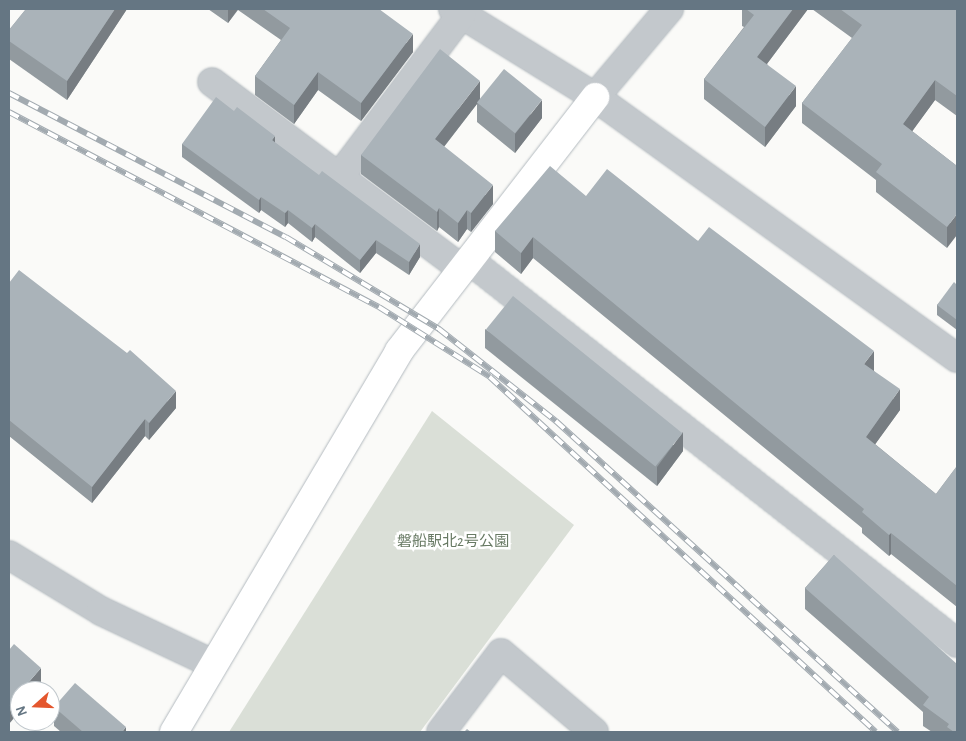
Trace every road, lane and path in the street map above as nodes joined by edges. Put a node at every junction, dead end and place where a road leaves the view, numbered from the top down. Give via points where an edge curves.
1 (669, 9) edge
2 (457, 12) edge
3 (212, 82) dead end
4 (595, 97) junction
5 (340, 177) junction
6 (465, 265) junction
7 (957, 358) edge
8 (9, 556) edge
9 (957, 643) edge
10 (213, 664) junction
11 (174, 732) edge
12 (441, 732) edge
13 (594, 732) edge

1 - 4 street
2 - 4 street
2 - 5 street
3 - 5 street
4 - 6 street
4 - 7 street
5 - 6 street
6 - 9 street
6 - 10 street via 399,351
8 - 10 street via 101,611
10 - 11 street
12 - 13 street via 500,653

